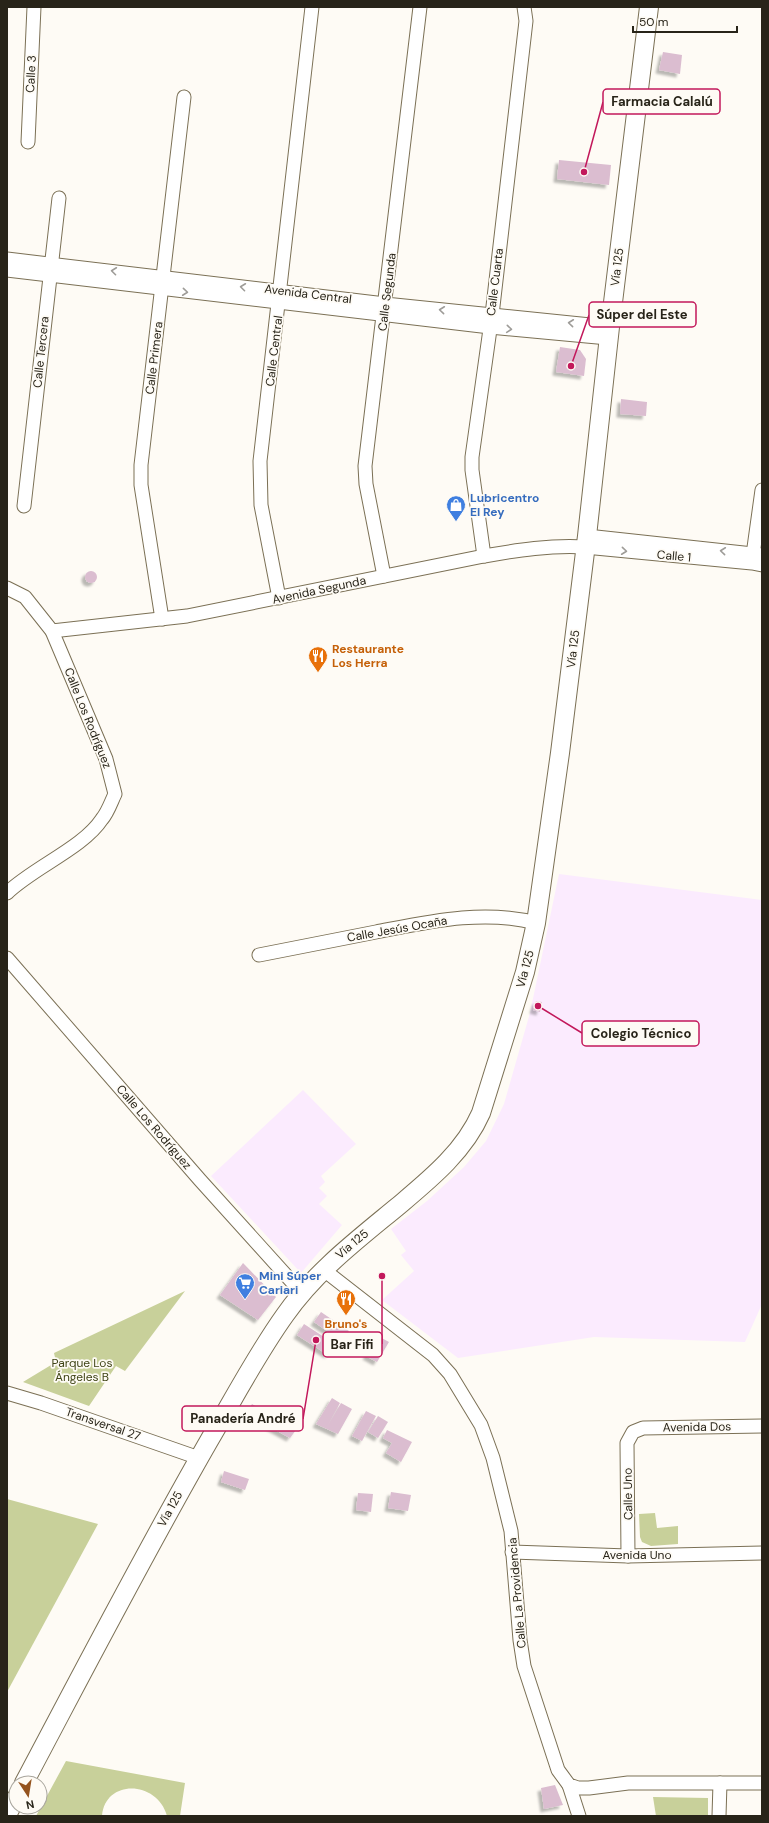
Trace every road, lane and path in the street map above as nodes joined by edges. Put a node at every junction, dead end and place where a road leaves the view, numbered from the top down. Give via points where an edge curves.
1 (34, 7) edge
2 (312, 7) edge
3 (420, 7) edge
4 (524, 7) edge
5 (649, 7) edge
6 (184, 97) dead end
7 (28, 142) dead end
8 (59, 198) dead end
9 (7, 259) edge
10 (50, 269) junction
11 (7, 270) edge
12 (164, 284) junction
13 (280, 296) junction
14 (385, 309) junction
15 (491, 321) junction
16 (609, 333) junction
17 (762, 490) edge
18 (24, 506) dead end
19 (586, 541) junction
20 (484, 556) junction
21 (757, 559) edge
22 (384, 576) junction
23 (7, 588) edge
24 (280, 598) junction
25 (162, 619) junction
26 (52, 631) junction
27 (7, 892) edge
28 (536, 923) junction
29 (259, 955) dead end
30 (7, 958) edge
31 (324, 1270) junction
32 (302, 1293) junction
33 (7, 1393) edge
34 (762, 1426) edge
35 (633, 1432) joint
36 (199, 1458) junction
37 (512, 1552) junction
38 (762, 1553) edge
39 (628, 1556) junction
40 (28, 1775) edge
41 (720, 1783) junction
42 (762, 1783) edge
43 (569, 1785) junction
44 (579, 1816) edge
45 (719, 1816) edge

1 - 7 street, Calle 3
2 - 13 street, Calle Central
3 - 14 street, Calle Segunda
4 - 15 street, Calle Cuarta via 526,21
5 - 16 main road, Vía 125
6 - 12 street, Calle Primera
8 - 10 street, Calle Tercera
9 - 10 street, Avenida Central
10 - 11 street, Avenida Central
10 - 12 street, Avenida Central
10 - 18 street, Calle Tercera
12 - 13 street, Avenida Central
12 - 25 street, Calle Primera via 141,465 141,485
13 - 14 street, Avenida Central
13 - 24 street, Calle Central via 260,462 260,484 261,505
14 - 15 street, Avenida Central
14 - 22 street, Calle Segunda via 366,466 366,484
15 - 16 street, Avenida Central
15 - 20 street, Calle Cuarta via 472,470
16 - 19 main road, Vía 125
17 - 21 street
19 - 20 street, Avenida Segunda
19 - 21 street, Calle 1
19 - 28 main road, Vía 125
20 - 22 street, Avenida Segunda
22 - 24 street, Avenida Segunda
23 - 26 street, Calle Los Rodríguez via 25,597
24 - 25 street, Avenida Segunda
25 - 26 street, Avenida Segunda
26 - 27 street, Calle Los Rodríguez via 106,759 115,794 102,819 86,837 21,879
28 - 29 street, Calle Jesús Ocaña via 518,918 438,920
28 - 31 main road, Vía 125 via 525,972 474,1129 460,1148 423,1185
30 - 32 street, Calle Los Rodríguez
31 - 32 main road, Vía 125
31 - 37 street, Calle La Providencia via 433,1356 454,1380 481,1425 493,1458 508,1513
32 - 36 main road, Vía 125 via 280,1322
33 - 36 street, Transversal 27
34 - 35 street, Avenida Dos via 644,1428
35 - 39 street, Calle Uno via 627,1443
36 - 40 main road, Vía 125
37 - 39 street, Avenida Uno
37 - 43 street, Calle La Providencia via 524,1666 558,1770
38 - 39 street, Avenida Uno
41 - 42 street
41 - 43 street via 628,1783 589,1788
41 - 45 street
43 - 44 street

